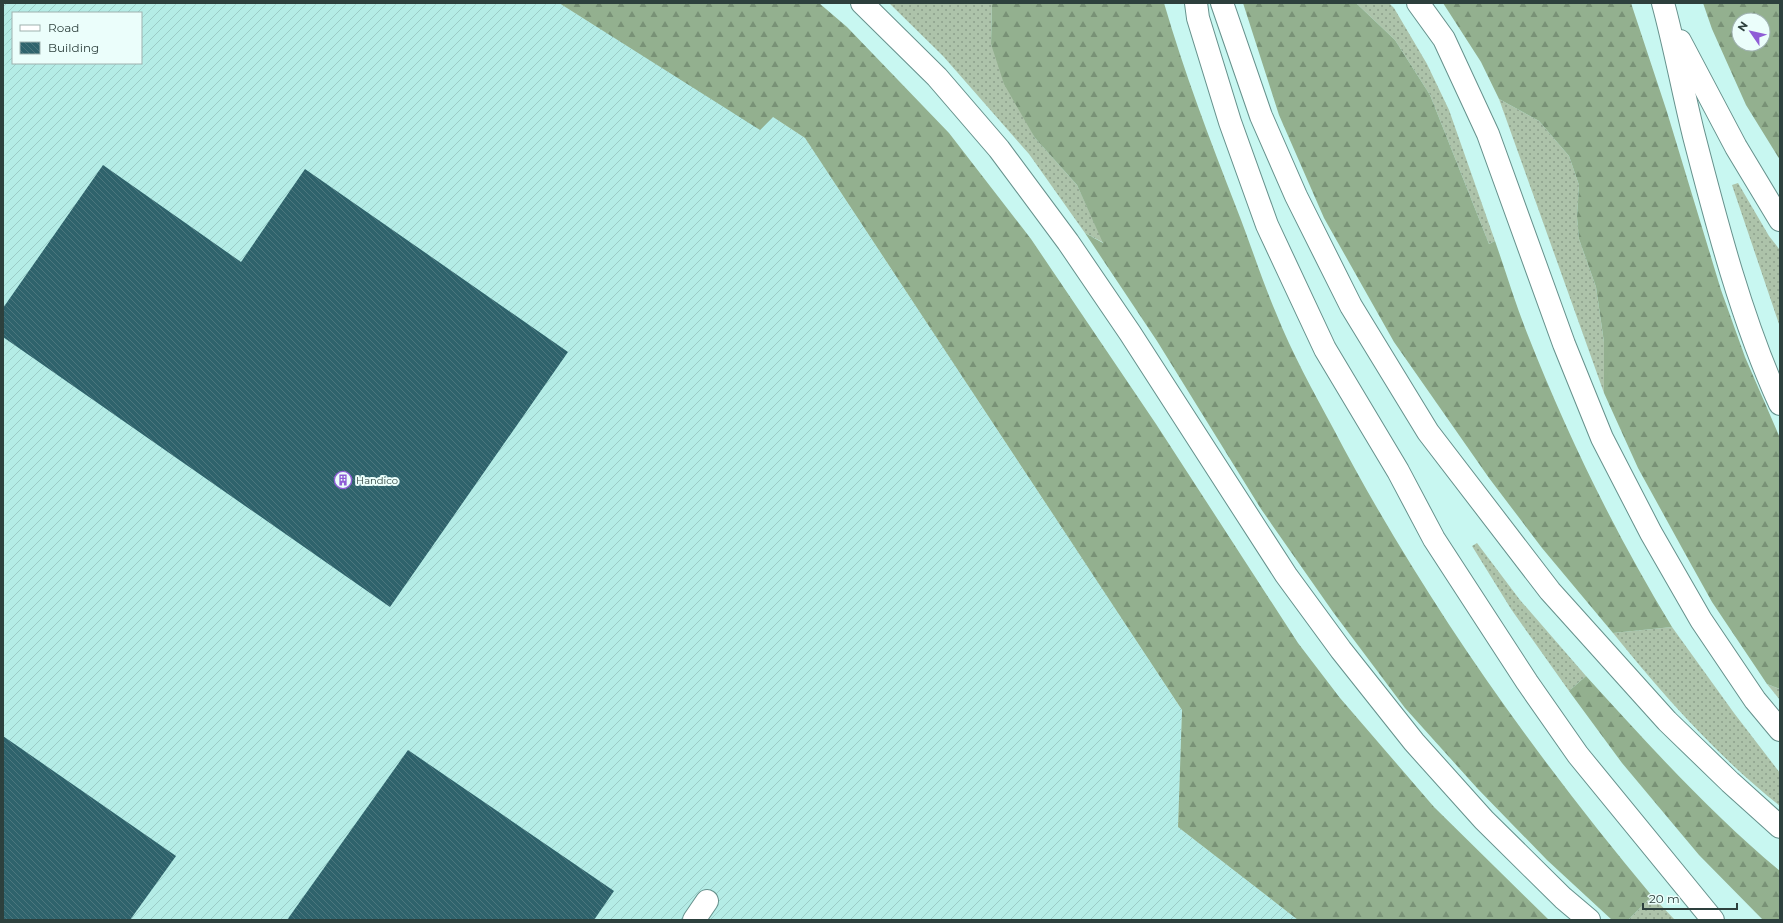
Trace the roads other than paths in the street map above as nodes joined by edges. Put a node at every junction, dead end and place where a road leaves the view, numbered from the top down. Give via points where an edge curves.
1 (862, 3) edge
2 (1418, 3) edge
3 (1223, 4) edge
4 (1664, 9) edge
5 (1197, 10) edge
6 (1780, 220) edge
7 (1780, 404) edge
8 (1780, 730) edge
9 (1780, 827) edge
10 (707, 901) dead end
11 (694, 920) edge
12 (1589, 920) edge
13 (1713, 920) edge

1 - 12 main road via 936,77 999,149 1068,242 1130,333 1286,575 1341,650 1414,742 1484,820
2 - 8 main road via 1444,39 1488,134 1564,344 1602,438 1651,533 1701,620 1755,700
3 - 9 main road via 1261,116 1296,196 1351,306 1428,432 1550,591 1667,721
4 - 6 main road via 1736,147
4 - 7 main road via 1727,255 1760,358
5 - 13 main road via 1230,122 1267,225 1325,349 1398,471 1434,539 1527,682 1578,755
10 - 11 main road

